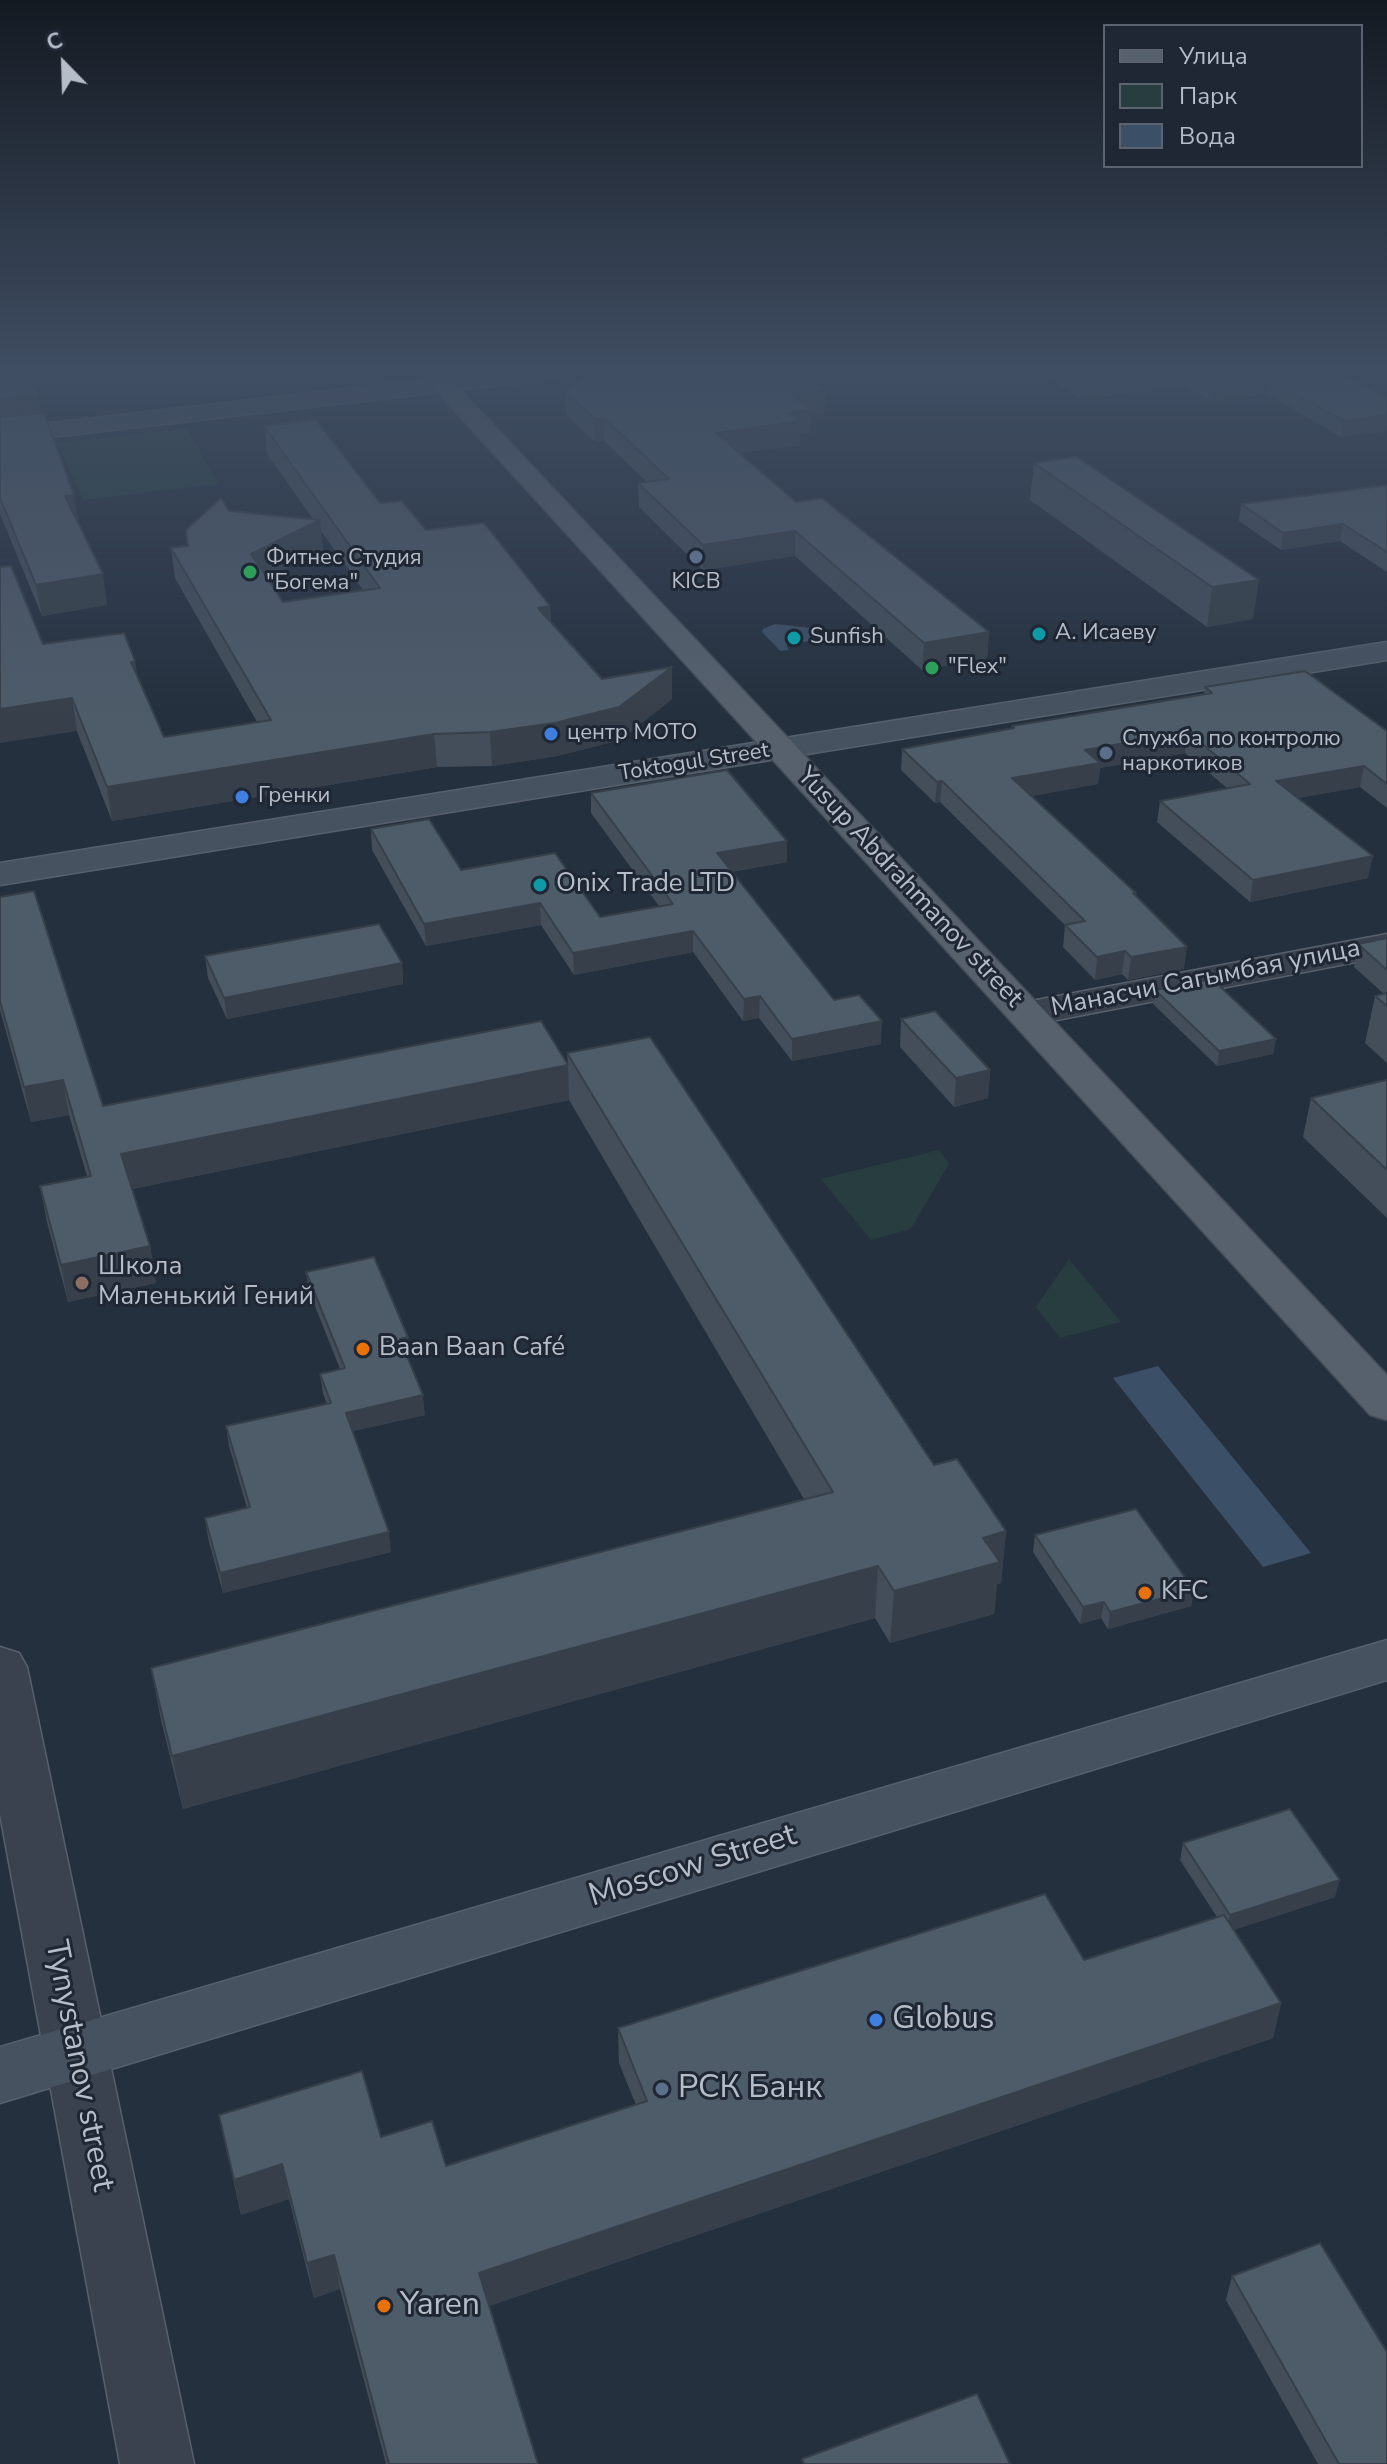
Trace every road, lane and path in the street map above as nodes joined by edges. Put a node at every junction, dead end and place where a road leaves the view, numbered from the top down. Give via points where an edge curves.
1 (537, 487) edge
2 (1387, 651) edge
3 (1295, 666) junction
4 (1323, 686) edge
5 (780, 749) junction
6 (0, 874) edge
7 (1387, 945) edge
8 (1026, 1014) junction
9 (1387, 1404) edge
10 (1387, 1660) edge
11 (0, 1667) edge
12 (76, 2051) junction
13 (0, 2075) edge
14 (157, 2464) edge

1 - 5 main road, Yusup Abdrahmanov street
2 - 3 main road, Toktogul Street
3 - 4 street
3 - 5 main road, Toktogul Street
5 - 6 main road, Toktogul Street
5 - 8 main road, Yusup Abdrahmanov street
7 - 8 street, Манасчи Сагымбая улица
8 - 9 main road, Yusup Abdrahmanov street
10 - 12 main road, Moscow Street
11 - 12 street, Tynystanov street
12 - 13 main road, Moscow Street
12 - 14 street, Tynystanov street

